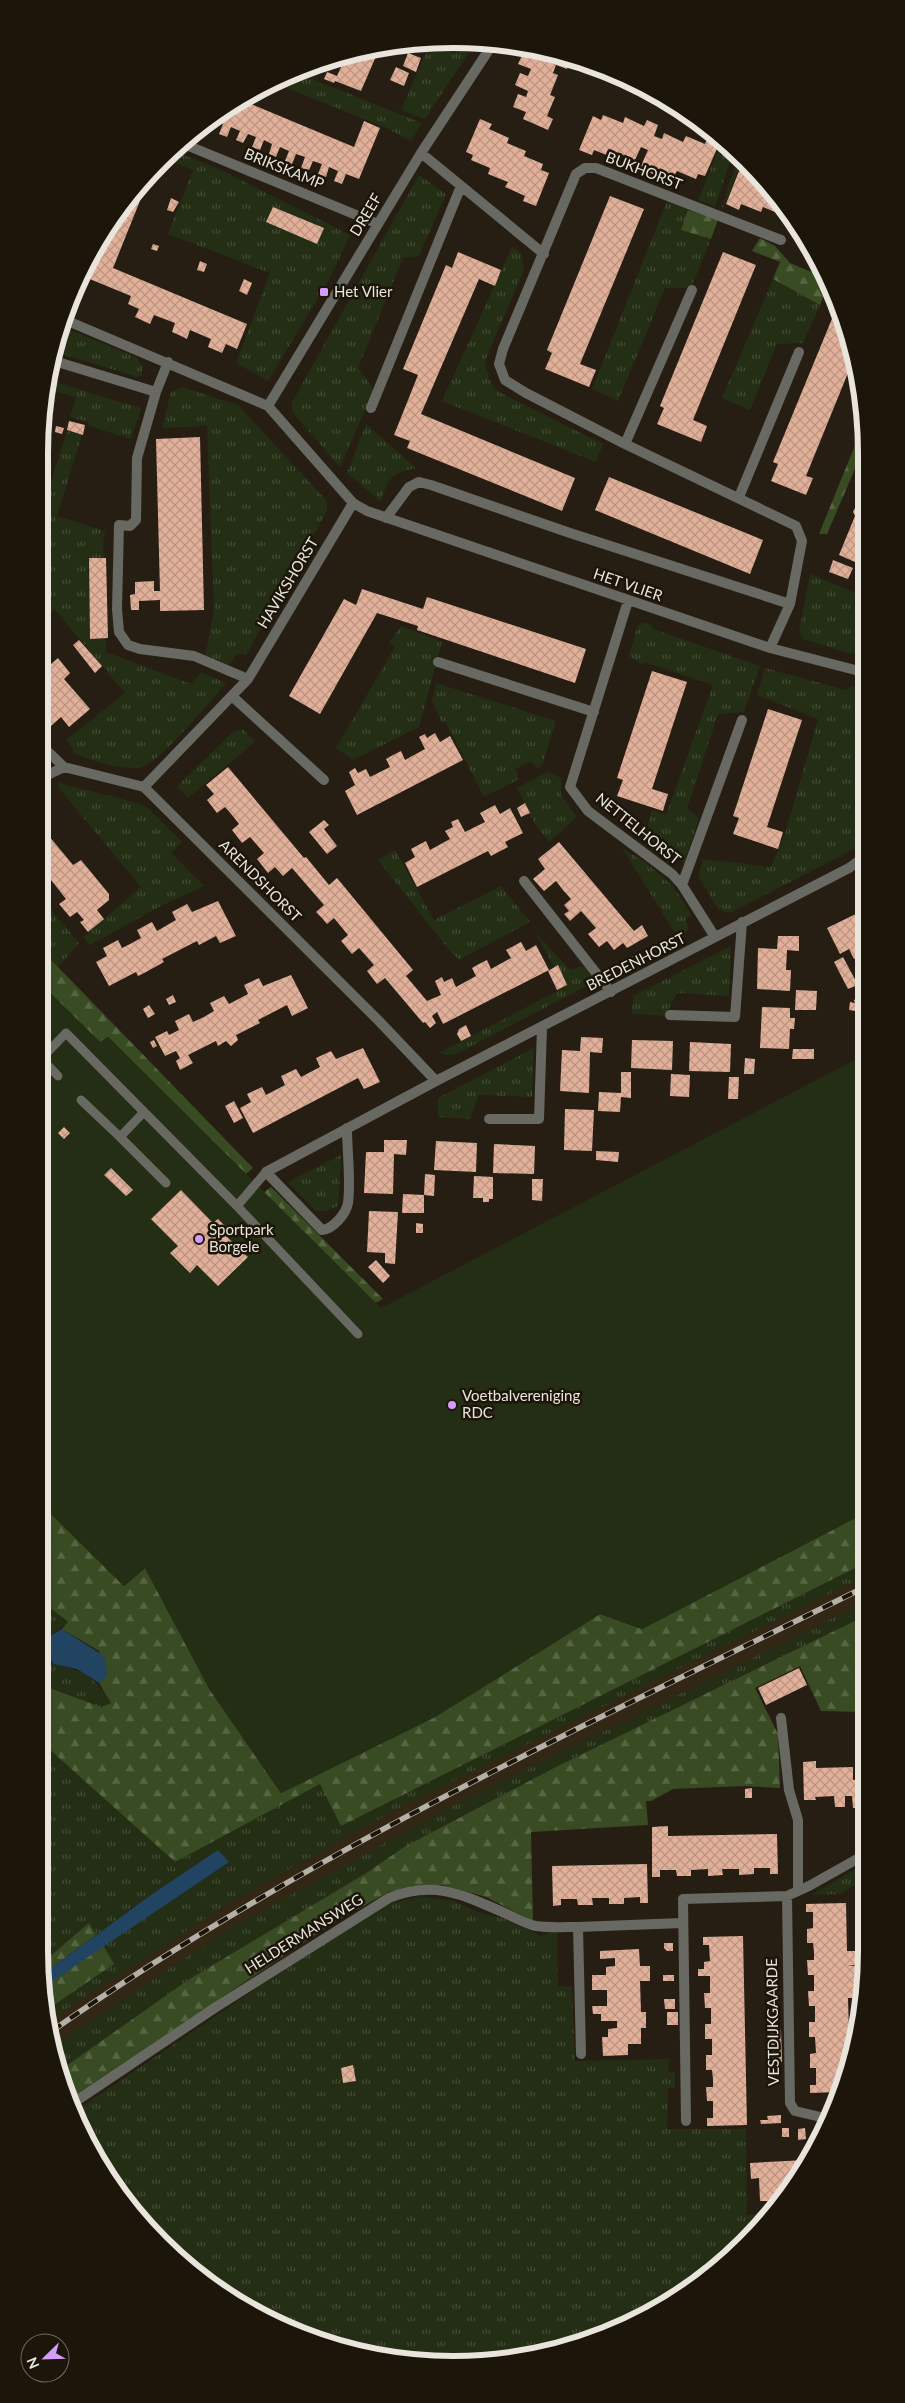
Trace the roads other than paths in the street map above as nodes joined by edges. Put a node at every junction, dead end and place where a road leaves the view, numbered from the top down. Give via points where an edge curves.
1 (489, 49) edge
2 (188, 146) edge
3 (421, 154) junction
4 (461, 186) junction
5 (378, 224) junction
6 (781, 240) dead end
7 (544, 254) junction
8 (692, 290) dead end
9 (69, 322) edge
10 (799, 352) dead end
11 (58, 362) edge
12 (168, 362) junction
13 (156, 392) junction
14 (268, 406) junction
15 (371, 408) dead end
16 (624, 444) junction
17 (740, 498) junction
18 (353, 503) junction
19 (386, 518) junction
20 (628, 601) junction
21 (790, 604) junction
22 (770, 648) junction
23 (438, 662) dead end
24 (858, 671) edge
25 (248, 679) junction
26 (232, 697) junction
27 (594, 712) junction
28 (742, 720) dead end
29 (48, 752) edge
30 (64, 767) junction
31 (48, 775) edge
32 (324, 780) dead end
33 (144, 787) junction
34 (858, 861) edge
35 (524, 881) dead end
36 (682, 885) junction
37 (742, 922) junction
38 (716, 937) junction
39 (611, 992) junction
40 (670, 1015) dead end
41 (542, 1028) junction
42 (48, 1050) edge
43 (48, 1067) edge
44 (58, 1076) dead end
45 (436, 1081) junction
46 (81, 1100) dead end
47 (143, 1113) junction
48 (489, 1118) dead end
49 (348, 1128) junction
50 (120, 1137) junction
51 (266, 1172) junction
52 (166, 1183) dead end
53 (237, 1206) junction
54 (358, 1334) dead end
55 (781, 1718) dead end
56 (858, 1858) edge
57 (798, 1890) junction
58 (787, 1896) junction
59 (682, 1923) junction
60 (578, 1927) junction
61 (581, 2054) dead end
62 (76, 2101) edge
63 (822, 2117) edge
64 (686, 2121) dead end

1 - 3 street, DREEF
2 - 5 street, BRIKSKAMP
3 - 4 street
3 - 5 street, DREEF
4 - 7 street
4 - 15 street
5 - 14 street, DREEF
6 - 7 street, BUKHORST via 596,168 585,168 576,174
7 - 16 street, BUKHORST via 502,349 499,364 505,380
8 - 16 street
9 - 12 street, HET VLIER
10 - 17 street
11 - 13 street
12 - 13 street
12 - 14 street, HET VLIER
13 - 25 street via 137,458 136,520 130,526 119,525 116,550 119,632 128,645 194,656
14 - 18 street, HET VLIER
16 - 17 street, BUKHORST
17 - 21 street, BUKHORST via 796,526 802,541
18 - 19 street, HET VLIER
18 - 25 street, HAVIKSHORST
19 - 20 street, HET VLIER
19 - 21 street, HET VLIER via 409,487 419,482
20 - 22 street, HET VLIER
20 - 27 street, NETTELHORST
21 - 22 street, BUKHORST
22 - 24 street, HET VLIER
23 - 27 street
25 - 26 street, HAVIKSHORST
26 - 32 street
26 - 33 street, HAVIKSHORST
27 - 36 street, NETTELHORST via 570,787 588,811
28 - 36 street, NETTELHORST
29 - 30 street
30 - 31 street
30 - 33 street
33 - 45 street, ARENDSHORST
34 - 37 street, BREDENHORST
35 - 39 street
36 - 38 street, NETTELHORST
37 - 38 street, BREDENHORST
37 - 40 street via 735,1017
38 - 39 street, BREDENHORST
39 - 41 street, BREDENHORST
41 - 45 street, BREDENHORST
41 - 48 street via 539,1119
42 - 47 lane via 66,1033
43 - 44 lane
45 - 49 street, BREDENHORST
46 - 50 lane
47 - 50 lane
47 - 53 lane
49 - 51 street, BREDENHORST
49 - 51 street via 348,1205 329,1230 322,1230
50 - 52 lane
51 - 53 lane
53 - 54 lane
55 - 57 street via 789,1790 798,1820
56 - 57 street
57 - 58 street
58 - 59 street via 683,1898
58 - 63 street, VESTDIJKGAARDE via 790,2104 794,2111
59 - 60 street
59 - 64 street
60 - 61 street
60 - 62 street, HELDERMANSWEG via 536,1926 448,1891 401,1893 216,2007

